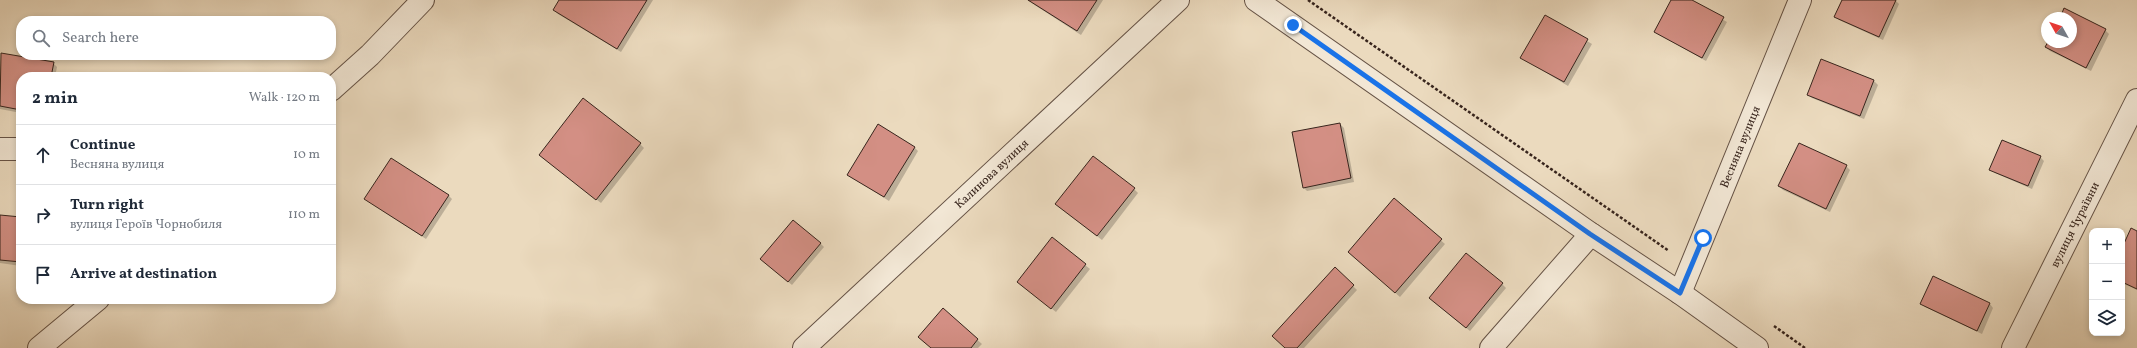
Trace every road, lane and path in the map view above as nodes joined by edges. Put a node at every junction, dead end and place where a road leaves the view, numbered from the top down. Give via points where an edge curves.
1 (423, 0) edge
2 (1178, 0) edge
3 (1256, 0) edge
4 (1308, 0) edge
5 (1800, 0) edge
6 (1283, 8) edge
7 (336, 86) edge
8 (2137, 100) edge
9 (0, 148) edge
10 (16, 149) edge
11 (1590, 234) junction
12 (1691, 267) junction
13 (1680, 293) junction
14 (92, 304) edge
15 (1774, 325) dead end
16 (39, 348) edge
17 (804, 348) edge
18 (1491, 348) edge
19 (1757, 348) edge
20 (1805, 348) edge
21 (2013, 348) edge

1 - 7 street via 370,55
2 - 17 street, Калинова вулиця
3 - 6 street
4 - 12 path
5 - 12 street, Весняна вулиця
6 - 11 street
8 - 21 street, вулиця Чураївни
9 - 10 street
11 - 13 street
11 - 18 street
12 - 13 street, Весняна вулиця
13 - 19 street
14 - 16 street
15 - 20 path

